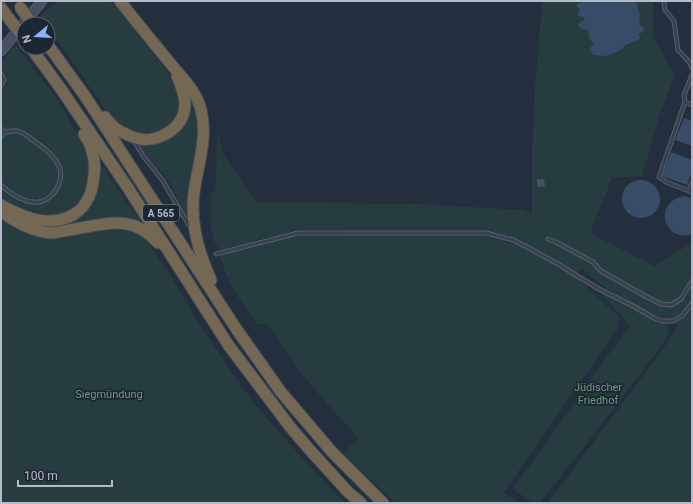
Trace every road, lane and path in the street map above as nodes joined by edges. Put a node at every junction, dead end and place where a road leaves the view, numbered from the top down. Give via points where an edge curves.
1 (42, 1) edge
2 (120, 1) edge
3 (664, 1) edge
4 (17, 4) edge
5 (1, 8) edge
6 (26, 16) edge
7 (16, 28) edge
8 (1, 51) edge
9 (37, 56) edge
10 (56, 56) edge
11 (692, 68) edge
12 (174, 69) junction
13 (1, 74) edge
14 (692, 75) edge
15 (1, 85) edge
16 (61, 89) junction
17 (85, 96) junction
18 (684, 102) junction
19 (692, 104) edge
20 (1, 129) edge
21 (5, 132) junction
22 (1, 137) edge
23 (132, 138) junction
24 (692, 183) edge
25 (1, 185) edge
26 (691, 191) edge
27 (1, 205) edge
28 (1, 212) edge
29 (196, 237) junction
30 (548, 239) dead end
31 (216, 254) dead end
32 (180, 270) junction
33 (692, 281) edge
34 (692, 303) edge
35 (237, 330) junction
36 (361, 503) edge
37 (383, 503) edge

1 - 8 main road
2 - 12 highway
3 - 11 lane via 665,10 674,21 678,50
4 - 6 highway, bridge
5 - 7 highway, bridge
9 - 16 highway, A 565
10 - 17 highway, A 565
12 - 23 highway via 185,102 182,118 177,126 159,138
12 - 29 highway via 193,89 201,109 204,129 194,193 193,216
13 - 15 lane via 4,80
14 - 18 lane
16 - 27 highway via 91,148 95,168 89,198 74,215 52,222 26,218
16 - 32 highway, A 565
17 - 23 highway via 116,129
17 - 35 highway, A 565
18 - 19 lane
18 - 26 lane via 658,177
20 - 21 lane
21 - 22 lane
21 - 25 lane via 23,133 54,157 60,167 61,179 56,190 47,199 35,203 23,200
23 - 29 lane via 163,181
24 - 26 lane
28 - 32 highway via 40,232 53,233 106,223 128,224 152,237
29 - 35 highway via 205,268
30 - 33 lane via 594,262 601,271 661,304 671,305 681,299
31 - 34 lane via 298,233 486,233 525,246 597,288 662,321 674,321 684,315
32 - 36 highway, A 565 via 229,346 291,428
35 - 37 highway, A 565 via 281,392 332,452

